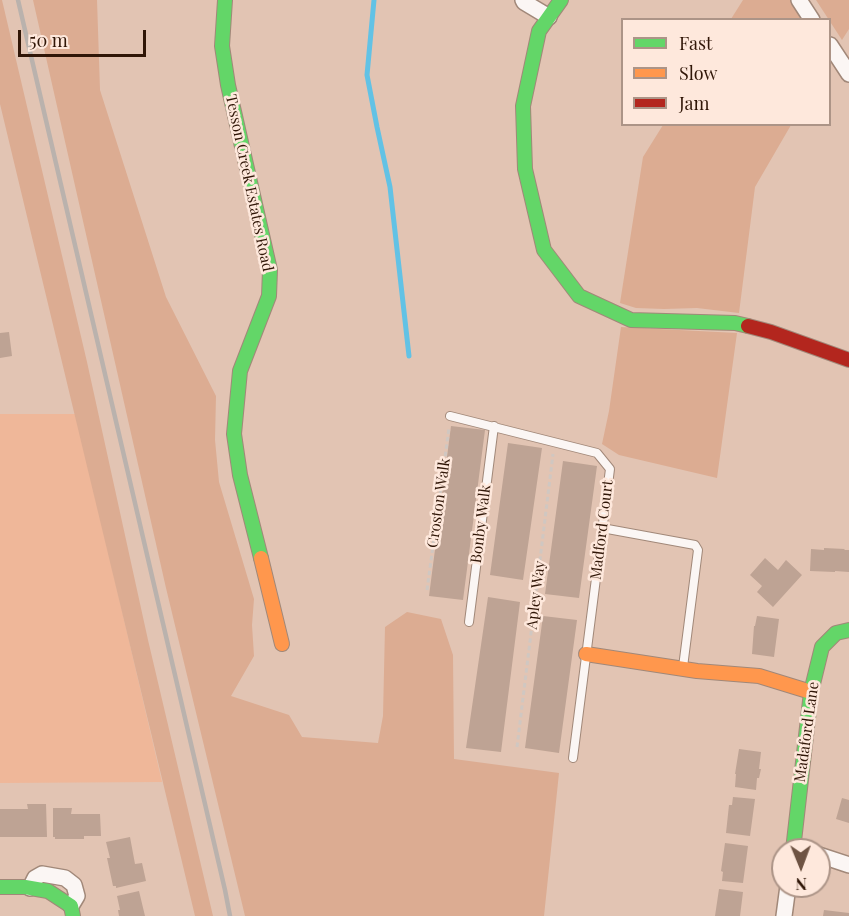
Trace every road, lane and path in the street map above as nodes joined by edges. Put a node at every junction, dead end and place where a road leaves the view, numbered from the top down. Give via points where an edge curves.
1 (225, 0) edge
2 (523, 0) edge
3 (561, 0) edge
4 (799, 0) edge
5 (549, 17) junction
6 (811, 18) edge
7 (831, 47) edge
8 (849, 74) edge
9 (849, 360) edge
10 (450, 416) joint
11 (494, 426) junction
12 (555, 443) junction
13 (602, 528) junction
14 (427, 590) dead end
15 (469, 622) dead end
16 (849, 630) edge
17 (282, 644) dead end
18 (586, 654) junction
19 (683, 669) junction
20 (811, 692) junction
21 (517, 747) dead end
22 (573, 758) dead end
23 (797, 838) edge
24 (831, 859) edge
25 (849, 865) edge
26 (0, 887) edge
27 (30, 888) joint
28 (786, 898) edge
29 (72, 911) edge
30 (784, 916) edge

1 - 17 street, Tesson Creek Estates Road via 222,46 228,85 270,270 269,296 240,371 234,434 240,476
2 - 5 street
3 - 5 street
4 - 6 street
5 - 9 street via 539,31 523,106 525,169 544,250 579,296 631,320 735,323
7 - 8 street
10 - 11 lane, Madford Court
10 - 14 path, Croston Walk
11 - 12 lane, Madford Court
11 - 15 lane, Bonby Walk
12 - 13 lane, Madford Court via 597,453 610,469
12 - 21 path, Apley Way
13 - 18 lane, Madford Court
13 - 19 lane via 695,545 698,550
16 - 20 street, Madaford Lane via 836,633 822,647
18 - 19 street
18 - 22 lane, Madford Court
19 - 20 street via 759,676
20 - 23 street, Madaford Lane
24 - 25 street
26 - 27 street
27 - 29 street via 42,874 65,878 74,885 77,896
28 - 30 street

